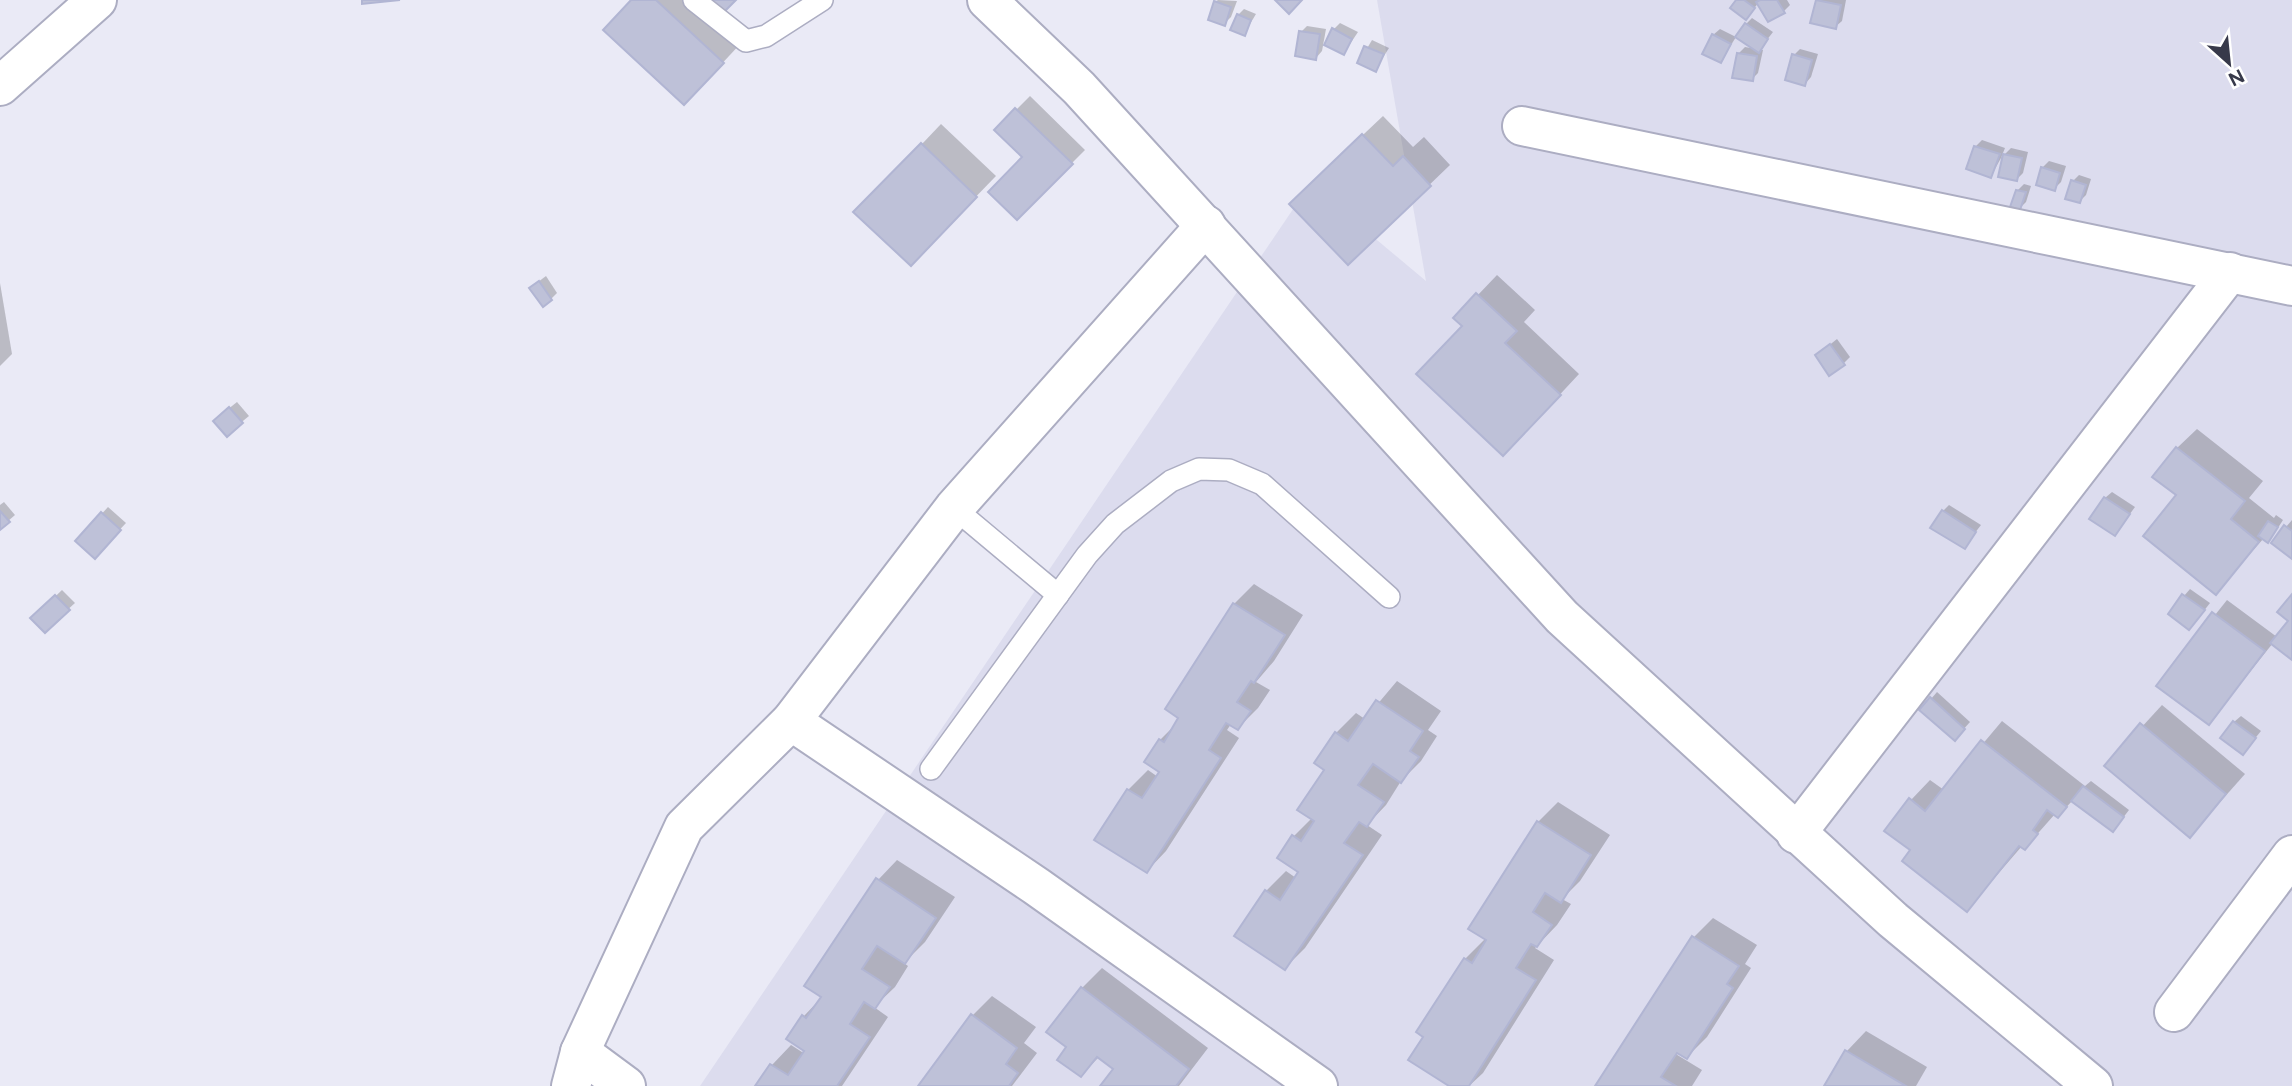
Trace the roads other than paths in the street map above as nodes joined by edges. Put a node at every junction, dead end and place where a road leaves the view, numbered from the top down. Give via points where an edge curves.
1 (97, 0) edge
2 (694, 0) edge
3 (822, 0) edge
4 (987, 0) edge
5 (0, 86) edge
6 (1522, 126) dead end
7 (1206, 225) junction
8 (2230, 272) junction
9 (2292, 286) edge
10 (954, 508) junction
11 (1058, 595) junction
12 (1390, 597) dead end
13 (791, 721) junction
14 (932, 769) dead end
15 (1796, 834) junction
16 (2292, 855) edge
17 (2175, 1012) dead end
18 (576, 1069) edge
19 (626, 1086) edge
20 (1318, 1086) edge
21 (2093, 1086) edge

1 - 5 street
2 - 3 lane via 746,41 766,36
4 - 7 street via 1079,88
6 - 8 street
7 - 10 street
7 - 15 street via 1562,617
8 - 9 street
8 - 15 street
10 - 11 lane
10 - 13 street
11 - 12 lane via 1115,524 1171,481 1199,469 1229,470 1262,484
11 - 14 lane
13 - 18 street via 684,827
13 - 20 street via 1036,886
15 - 21 street
16 - 17 street
18 - 19 street

